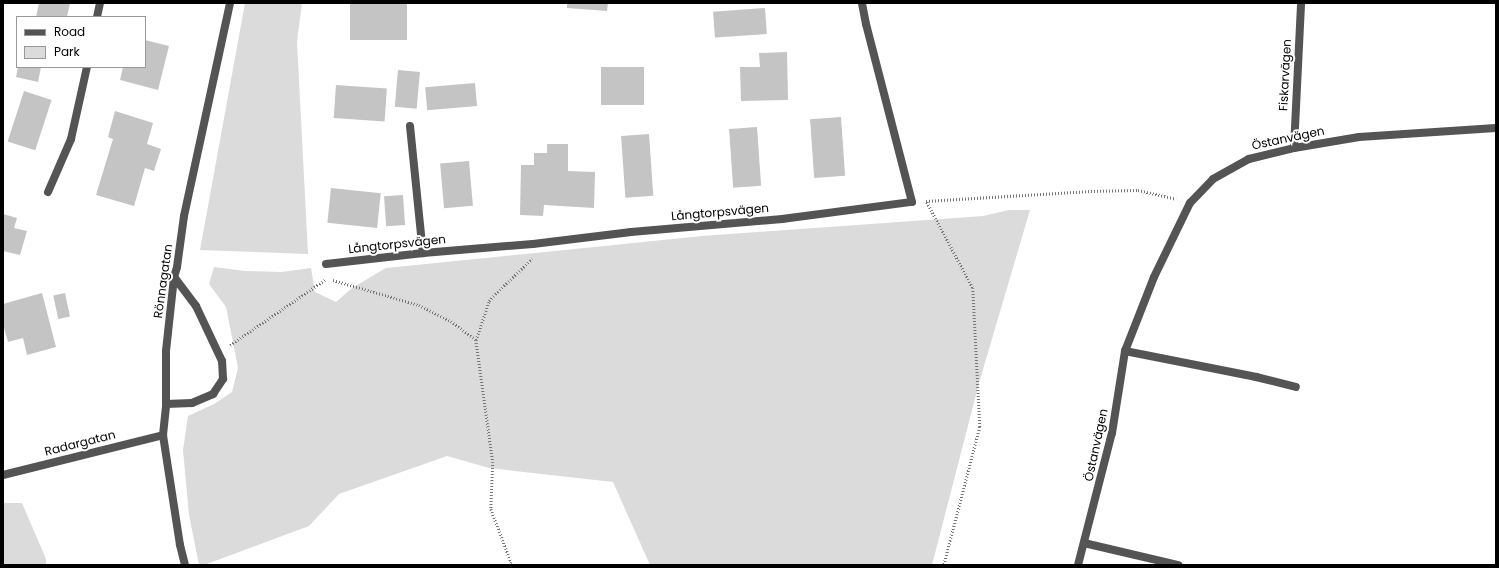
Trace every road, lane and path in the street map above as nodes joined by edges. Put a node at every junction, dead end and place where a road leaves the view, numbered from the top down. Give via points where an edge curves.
1 (100, 3) edge
2 (230, 3) edge
3 (862, 3) edge
4 (1301, 3) edge
5 (97, 16) edge
6 (88, 68) edge
7 (410, 126) dead end
8 (1496, 128) edge
9 (1294, 148) junction
10 (48, 192) dead end
11 (927, 201) junction
12 (912, 202) junction
13 (1190, 203) junction
14 (533, 244) junction
15 (423, 253) junction
16 (326, 264) dead end
17 (174, 277) junction
18 (476, 340) junction
19 (1125, 350) junction
20 (218, 353) junction
21 (1296, 387) dead end
22 (166, 404) junction
23 (162, 435) junction
24 (3, 475) edge
25 (1084, 543) junction
26 (185, 565) edge
27 (509, 565) edge
28 (944, 565) edge
29 (1078, 565) edge
30 (1178, 565) edge

1 - 5 street
2 - 17 street, Rönnagatan via 184,216
3 - 12 street
4 - 9 street, Fiskarvägen
6 - 10 street via 71,139
7 - 15 street
8 - 9 street, Östanvägen via 1359,137
9 - 13 street, Östanvägen via 1249,158 1213,179
11 - 12 path
11 - 13 path via 1138,190
11 - 28 path via 973,288 980,428
12 - 14 street, Långtorpsvägen via 782,219 631,232
13 - 19 street, Östanvägen via 1154,277
14 - 15 street, Långtorpsvägen
14 - 18 path via 535,257 489,301
15 - 16 street, Långtorpsvägen
17 - 20 street via 196,306
17 - 22 street, Rönnagatan via 166,351
18 - 20 path via 451,321 419,305 327,278
18 - 27 path via 493,462 491,509 511,562
19 - 21 street
19 - 25 street, Östanvägen via 1112,433
20 - 22 street via 222,361 223,379 213,394 192,402
22 - 23 street, Rönnagatan
23 - 24 street, Radargatan
23 - 26 street, Rönnagatan
25 - 29 street, Östanvägen
25 - 30 street

